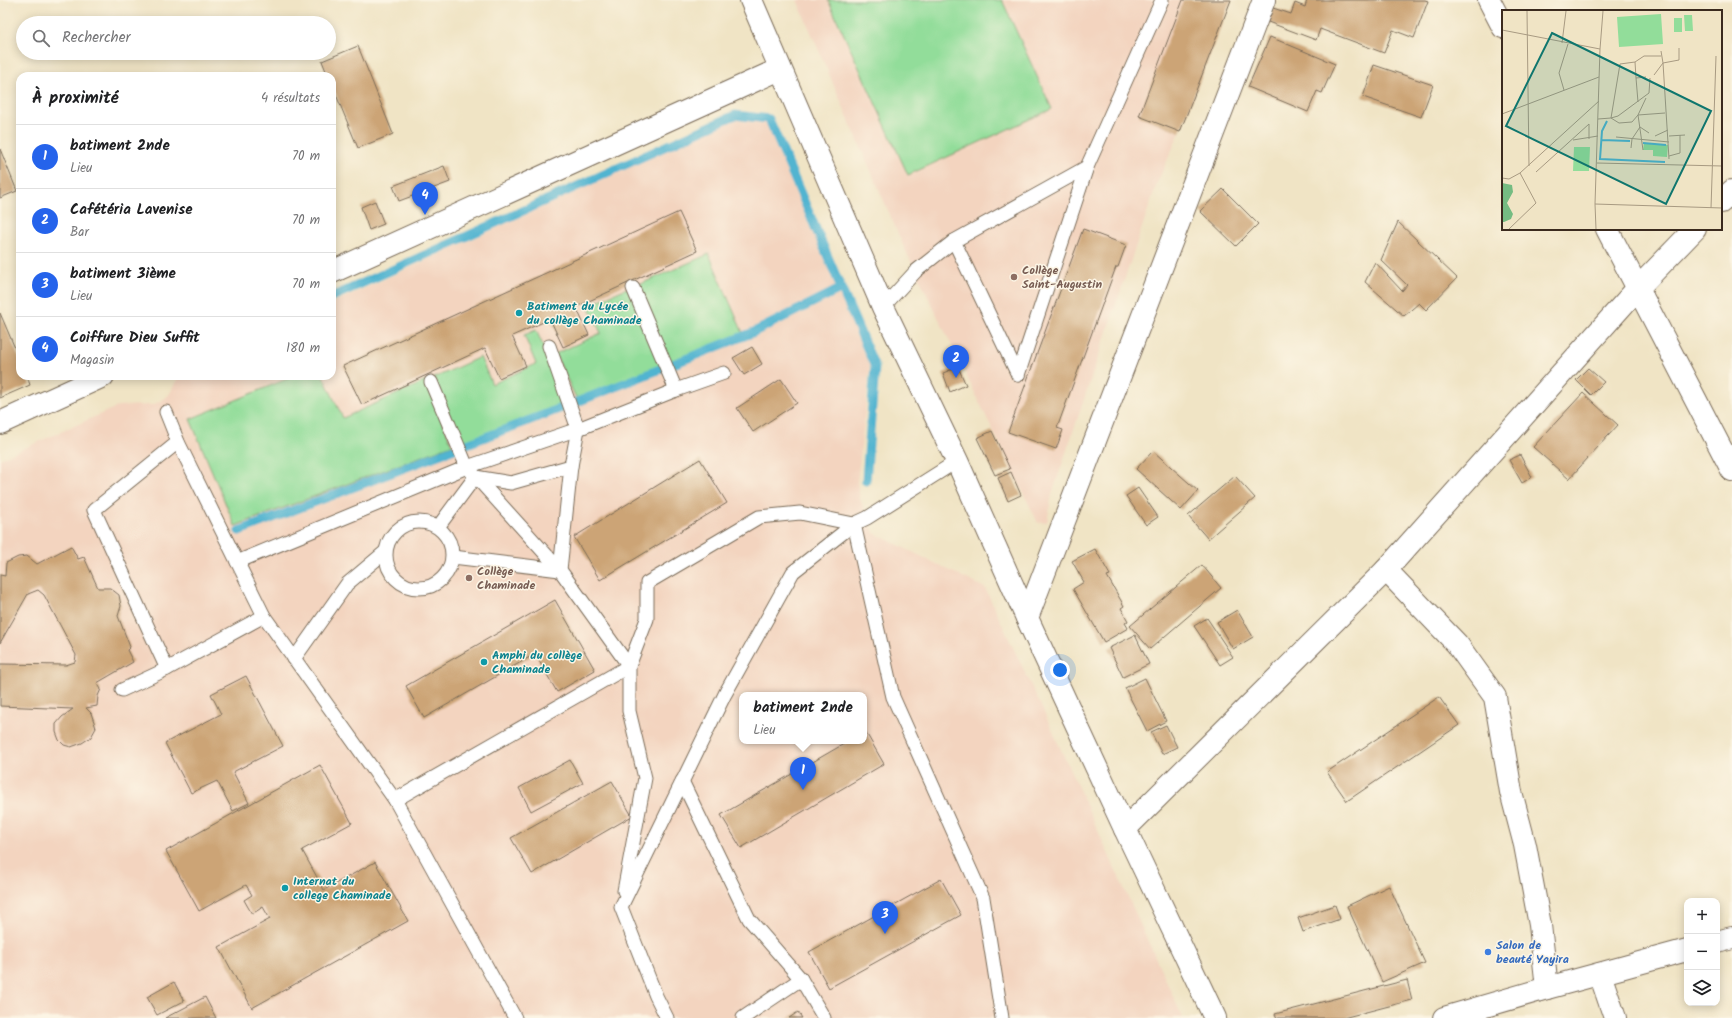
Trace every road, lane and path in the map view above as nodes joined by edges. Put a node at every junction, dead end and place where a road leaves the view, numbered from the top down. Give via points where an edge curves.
1 (751, 0) edge
2 (1162, 0) edge
3 (1264, 0) edge
4 (1489, 0) edge
5 (1502, 25) edge
6 (780, 69) junction
7 (1086, 167) junction
8 (1732, 191) edge
9 (1722, 201) edge
10 (1608, 230) edge
11 (1694, 230) edge
12 (954, 241) junction
13 (336, 270) edge
14 (633, 288) dead end
15 (1638, 289) junction
16 (883, 307) junction
17 (548, 346) dead end
18 (724, 373) dead end
19 (94, 380) edge
20 (431, 382) dead end
21 (676, 390) junction
22 (166, 412) dead end
23 (0, 423) edge
24 (578, 429) junction
25 (178, 442) junction
26 (957, 461) junction
27 (571, 466) junction
28 (467, 467) junction
29 (1732, 470) edge
30 (475, 477) junction
31 (854, 524) junction
32 (438, 527) junction
33 (385, 552) junction
34 (452, 558) junction
35 (237, 562) junction
36 (560, 570) junction
37 (1386, 570) junction
38 (264, 616) junction
39 (1026, 618) junction
40 (294, 659) junction
41 (629, 666) junction
42 (167, 668) junction
43 (122, 690) dead end
44 (682, 781) junction
45 (395, 800) junction
46 (1125, 829) junction
47 (621, 907) junction
48 (1732, 938) edge
49 (1720, 941) edge
50 (1684, 951) edge
51 (1600, 974) junction
52 (801, 979) junction
53 (1547, 988) junction
54 (515, 1018) edge
55 (667, 1018) edge
56 (743, 1018) edge
57 (824, 1018) edge
58 (1002, 1018) edge
59 (1215, 1018) edge
60 (1444, 1018) edge
61 (1615, 1018) edge

1 - 6 street
2 - 7 lane
3 - 39 street
4 - 5 street
6 - 13 street
6 - 16 street
7 - 12 lane
7 - 12 lane via 1018,375
8 - 9 street
10 - 15 street
11 - 15 street
12 - 16 lane via 916,271
14 - 21 lane
15 - 29 street
15 - 37 street
16 - 26 street
17 - 24 lane
18 - 21 lane
19 - 23 street
20 - 28 lane
21 - 24 lane
22 - 25 lane
24 - 27 lane
24 - 28 lane
25 - 35 lane
25 - 42 lane via 94,510
26 - 31 lane
26 - 39 street
27 - 30 lane via 511,483
27 - 36 lane
28 - 30 lane
28 - 35 lane
30 - 32 lane
30 - 36 lane
31 - 41 lane via 800,514 759,517 647,583 647,619
31 - 44 lane via 793,572
31 - 58 lane via 893,697 982,898
32 - 33 lane via 416,521 404,524 388,541
32 - 34 lane via 452,546
33 - 34 lane via 386,564 391,575 410,588 422,589 443,579 450,569
33 - 40 lane via 347,584
34 - 36 lane
35 - 38 lane
36 - 41 lane
37 - 46 street
37 - 53 street via 1457,644 1495,698 1511,792 1525,845
38 - 40 lane
38 - 42 lane
39 - 46 street
40 - 45 lane
41 - 45 lane
41 - 47 lane via 629,711 645,778
42 - 43 lane
44 - 47 lane
44 - 52 lane via 749,919
45 - 54 lane
46 - 59 street
47 - 55 lane
48 - 49 street
50 - 51 street
51 - 53 street
51 - 61 street
52 - 56 lane
52 - 57 lane
53 - 60 street

